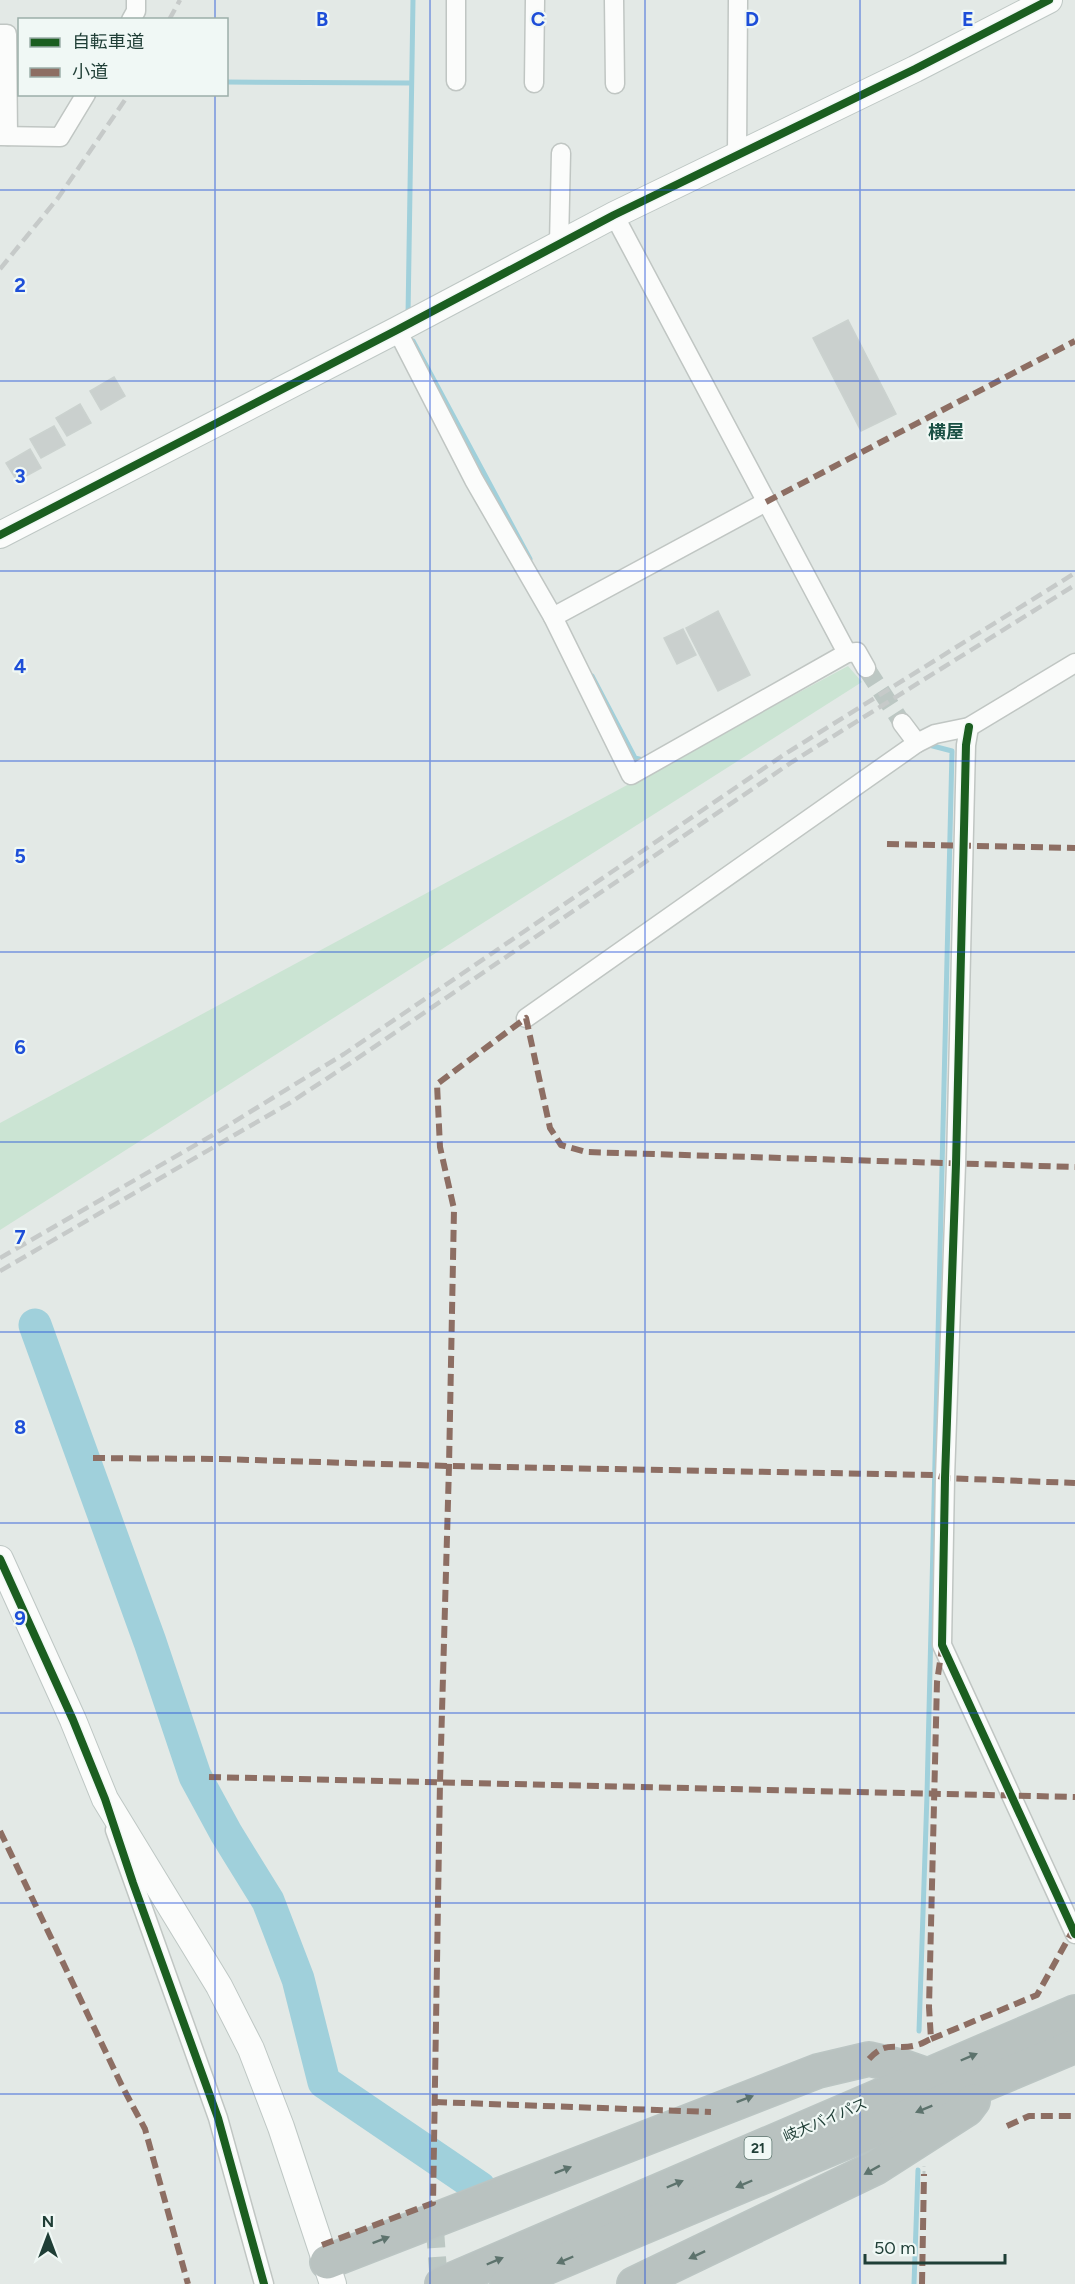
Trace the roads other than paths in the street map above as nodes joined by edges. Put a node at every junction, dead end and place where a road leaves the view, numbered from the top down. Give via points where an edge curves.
1 (136, 0) edge
2 (456, 0) edge
3 (535, 0) edge
4 (614, 0) edge
5 (738, 0) edge
6 (1049, 0) edge
7 (132, 18) edge
8 (0, 34) edge
9 (456, 81) dead end
10 (534, 83) dead end
11 (615, 84) dead end
12 (85, 96) edge
13 (4, 136) edge
14 (561, 153) dead end
15 (737, 155) junction
16 (614, 215) junction
17 (559, 244) junction
18 (397, 330) junction
19 (766, 502) junction
20 (0, 535) edge
21 (553, 617) junction
22 (847, 653) junction
23 (1075, 663) edge
24 (866, 668) tunnel mouth
25 (902, 723) tunnel mouth
26 (969, 727) junction
27 (917, 743) junction
28 (526, 1018) dead end
29 (0, 1560) edge
30 (105, 1799) junction
31 (1075, 1934) edge
32 (1075, 2012) edge
33 (1075, 2046) edge
34 (927, 2075) junction
35 (984, 2085) junction
36 (330, 2273) edge
37 (264, 2284) edge
38 (442, 2284) edge
39 (507, 2284) edge
40 (634, 2284) edge

1 - 7 street
2 - 9 street
3 - 10 street
4 - 11 street
5 - 15 street
6 - 15 street
8 - 13 street via 7,34
12 - 13 street via 60,136
14 - 17 street
15 - 16 street
16 - 17 street
16 - 19 street
17 - 18 street
18 - 20 street
18 - 21 street via 474,480
19 - 21 street
19 - 22 street
21 - 22 street via 632,775
22 - 24 street via 856,652
23 - 26 street
25 - 27 street
26 - 27 street via 935,734
26 - 31 street via 942,1645
27 - 28 street
29 - 30 street
30 - 36 street via 219,1986 251,2049
30 - 37 street via 219,2118
34 -> 32 highway, 岐大バイパス / 21
33 - 35 highway, 岐大バイパス / 21
36 -> 34 highway via 818,2071 869,2059
38 -> 34 highway, 岐大バイパス / 21
35 -> 39 highway, 岐大バイパス / 21
35 -> 40 highway via 967,2109 875,2168

